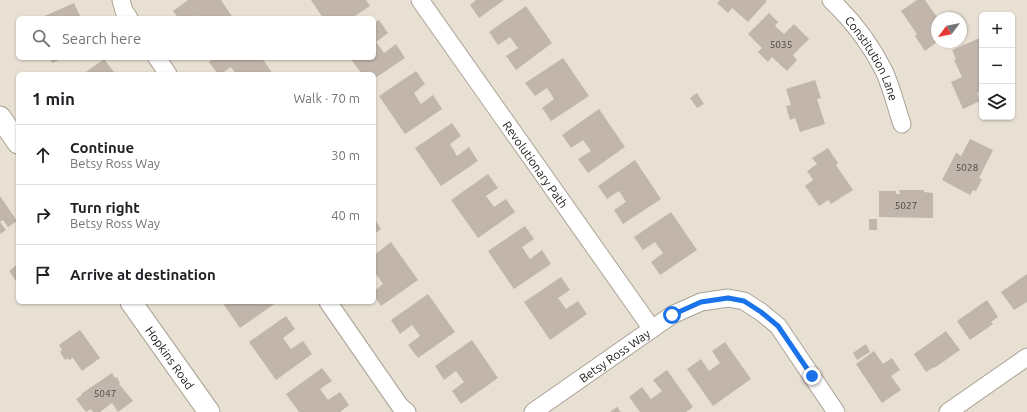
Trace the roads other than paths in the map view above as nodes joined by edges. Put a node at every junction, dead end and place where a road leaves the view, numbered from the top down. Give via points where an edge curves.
1 (121, 0) edge
2 (420, 0) edge
3 (831, 0) edge
4 (128, 16) edge
5 (158, 60) edge
6 (167, 72) edge
7 (902, 124) dead end
8 (132, 304) edge
9 (329, 304) edge
10 (652, 329) junction
11 (1027, 357) edge
12 (209, 412) edge
13 (407, 412) edge
14 (534, 412) edge
15 (836, 412) edge
16 (948, 412) edge

1 - 4 street
2 - 10 street, Revolutionary Path
3 - 7 street, Constitution Lane via 866,40 884,72
5 - 6 street
8 - 12 street, Hopkins Road
9 - 13 street via 400,406
10 - 14 street, Betsy Ross Way
10 - 15 street, Betsy Ross Way via 672,315 701,302 728,298 744,301 778,326
11 - 16 street

